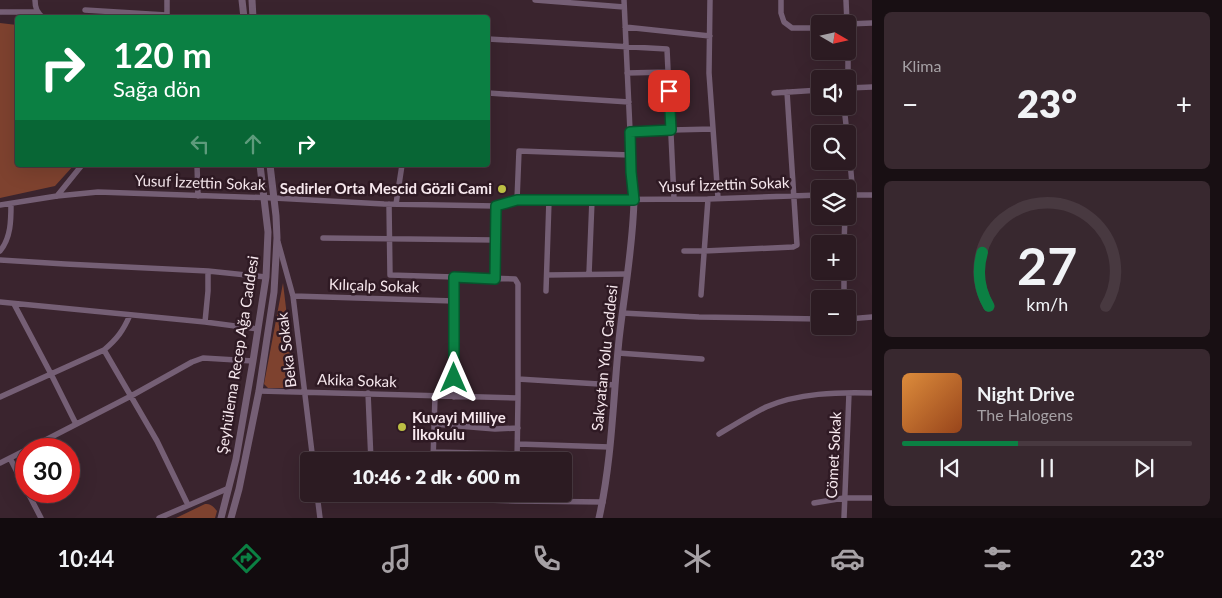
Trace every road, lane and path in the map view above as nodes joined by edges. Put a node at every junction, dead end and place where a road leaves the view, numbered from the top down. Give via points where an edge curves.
1 (35, 0) edge
2 (167, 0) edge
3 (242, 0) edge
4 (252, 0) edge
5 (535, 0) edge
6 (624, 0) edge
7 (710, 0) edge
8 (781, 0) edge
9 (846, 0) edge
10 (624, 7) junction
11 (85, 10) dead end
12 (0, 12) edge
13 (38, 12) junction
14 (41, 15) edge
15 (153, 15) edge
16 (167, 15) edge
17 (244, 15) edge
18 (254, 15) edge
19 (847, 15) edge
20 (872, 23) edge
21 (856, 24) edge
22 (625, 26) junction
23 (811, 28) edge
24 (710, 36) junction
25 (490, 39) edge
26 (626, 47) junction
27 (668, 72) junction
28 (627, 73) junction
29 (872, 86) edge
30 (856, 87) edge
31 (811, 91) edge
32 (787, 92) junction
33 (490, 93) edge
34 (774, 93) dead end
35 (629, 102) junction
36 (713, 129) junction
37 (671, 130) junction
38 (630, 132) junction
39 (630, 155) junction
40 (80, 167) edge
41 (196, 167) edge
42 (260, 167) edge
43 (270, 167) edge
44 (402, 167) edge
45 (793, 195) junction
46 (811, 195) edge
47 (856, 195) edge
48 (872, 195) edge
49 (57, 196) junction
50 (198, 196) junction
51 (264, 198) junction
52 (274, 198) junction
53 (718, 198) junction
54 (674, 199) junction
55 (708, 199) junction
56 (517, 200) junction
57 (549, 200) junction
58 (592, 200) junction
59 (634, 200) junction
60 (11, 204) junction
61 (389, 204) junction
62 (396, 204) junction
63 (0, 205) edge
64 (496, 206) junction
65 (277, 238) junction
66 (323, 238) dead end
67 (389, 239) junction
68 (495, 240) junction
69 (0, 251) edge
70 (684, 251) dead end
71 (704, 251) junction
72 (0, 260) edge
73 (208, 271) junction
74 (589, 274) junction
75 (627, 274) junction
76 (547, 275) junction
77 (266, 277) junction
78 (454, 277) junction
79 (495, 279) junction
80 (546, 291) dead end
81 (701, 295) dead end
82 (293, 296) junction
83 (0, 302) edge
84 (454, 302) junction
85 (14, 304) junction
86 (622, 313) junction
87 (130, 315) junction
88 (872, 317) edge
89 (856, 318) edge
90 (811, 319) edge
91 (205, 322) junction
92 (258, 329) junction
93 (104, 350) junction
94 (618, 353) junction
95 (702, 359) dead end
96 (253, 361) junction
97 (51, 374) junction
98 (518, 379) junction
99 (615, 385) junction
100 (259, 391) junction
101 (304, 392) junction
102 (368, 393) junction
103 (849, 393) junction
104 (872, 393) edge
105 (131, 396) junction
106 (434, 396) junction
107 (454, 396) junction
108 (0, 397) edge
109 (518, 398) junction
110 (76, 424) junction
111 (434, 424) junction
112 (518, 428) junction
113 (719, 434) dead end
114 (49, 438) edge
115 (518, 444) junction
116 (610, 447) junction
117 (312, 452) edge
118 (371, 452) edge
119 (433, 452) edge
120 (517, 452) edge
121 (15, 455) edge
122 (10, 458) junction
123 (0, 463) edge
124 (15, 468) edge
125 (230, 488) junction
126 (844, 498) junction
127 (872, 498) edge
128 (318, 502) edge
129 (572, 502) edge
130 (603, 502) junction
131 (33, 503) edge
132 (814, 503) dead end
133 (188, 505) junction
134 (41, 518) edge
135 (159, 518) edge
136 (222, 518) edge
137 (230, 518) edge
138 (320, 518) edge
139 (599, 518) edge
140 (844, 518) edge

1 - 13 street
2 - 16 street
3 - 17 street
4 - 18 street
5 - 10 street
6 - 10 street
7 - 24 street
8 - 23 street via 784,22 792,28
9 - 19 street
10 - 22 street
11 - 15 street
12 - 13 street
13 - 14 street
20 - 21 street
22 - 24 street
22 - 26 street
24 - 36 street
25 - 26 street
26 - 27 street via 667,49
26 - 28 street
27 - 28 street
27 - 37 street
28 - 35 street
29 - 30 street
31 - 32 street
32 - 34 street
32 - 45 street
33 - 35 street
35 - 38 street
36 - 37 street
36 - 53 street
37 - 38 street
37 - 54 street
38 - 39 street
39 - 56 street via 519,151
39 - 59 street
40 - 49 street
41 - 50 street
42 - 51 street, Şeyhülema Recep Ağa Caddesi
43 - 52 street, Şeyhülema Recep Ağa Caddesi
44 - 62 street
45 - 46 street, Yusuf İzzettin Sokak
45 - 53 street, Yusuf İzzettin Sokak
45 - 71 street via 797,245
47 - 48 street
49 - 50 street, Yusuf İzzettin Sokak via 98,192
49 - 60 street, Yusuf İzzettin Sokak
50 - 51 street, Yusuf İzzettin Sokak
51 - 52 street, Yusuf İzzettin Sokak
51 - 77 street, Şeyhülema Recep Ağa Caddesi via 268,232
52 - 61 street, Yusuf İzzettin Sokak
52 - 65 street, Şeyhülema Recep Ağa Caddesi
53 - 55 street, Yusuf İzzettin Sokak
54 - 55 street, Yusuf İzzettin Sokak
54 - 59 street, Yusuf İzzettin Sokak
55 - 71 street
56 - 57 street, Yusuf İzzettin Sokak
56 - 64 street, Yusuf İzzettin Sokak
57 - 58 street, Yusuf İzzettin Sokak
57 - 76 street
58 - 59 street, Yusuf İzzettin Sokak
58 - 74 street
59 - 75 street, Sakyatan Yolu Caddesi
60 - 63 street, Yusuf İzzettin Sokak
60 - 69 street via 11,224
61 - 62 street, Yusuf İzzettin Sokak
61 - 67 street
62 - 64 street, Yusuf İzzettin Sokak
64 - 68 street
65 - 82 street, Beka Sokak
65 - 100 street, Şeyhülema Recep Ağa Caddesi via 274,292
66 - 67 street
67 - 68 street
67 - 78 street via 390,274
68 - 79 street
70 - 71 street
71 - 81 street
72 - 73 street
73 - 77 street
73 - 91 street
74 - 75 street
74 - 76 street
75 - 86 street, Sakyatan Yolu Caddesi
76 - 80 street
77 - 92 street, Şeyhülema Recep Ağa Caddesi
78 - 79 street
78 - 84 street
79 - 98 street via 515,279 518,284
82 - 84 street, Kılıçalp Sokak
82 - 101 street, Beka Sokak
83 - 85 street
84 - 107 street
85 - 87 street
85 - 97 street
86 - 90 street
86 - 94 street, Sakyatan Yolu Caddesi
87 - 91 street
87 - 93 street via 115,342
88 - 89 street
91 - 92 street
92 - 96 street, Şeyhülema Recep Ağa Caddesi
93 - 97 street
93 - 105 street
94 - 95 street
94 - 99 street, Sakyatan Yolu Caddesi
96 - 105 street via 203,358
96 - 125 street, Şeyhülema Recep Ağa Caddesi
97 - 108 street
97 - 110 street
98 - 99 street
98 - 109 street
99 - 116 street, Sakyatan Yolu Caddesi
100 - 101 street, Akika Sokak
100 - 137 street, Şeyhülema Recep Ağa Caddesi
101 - 102 street, Akika Sokak
101 - 117 street, Beka Sokak
102 - 106 street, Akika Sokak
102 - 118 street
103 - 104 street
103 - 113 street via 820,394 767,407
103 - 126 street, Cömet Sokak
105 - 110 street
105 - 133 street
106 - 107 street, Akika Sokak
106 - 111 street
107 - 109 street, Akika Sokak
109 - 112 street
110 - 114 street
111 - 112 street
111 - 119 street
112 - 115 street
115 - 116 street
115 - 120 street
116 - 130 street, Sakyatan Yolu Caddesi
121 - 122 street
122 - 123 street
122 - 124 street
125 - 133 street
125 - 136 street, Şeyhülema Recep Ağa Caddesi
126 - 127 street
126 - 132 street
126 - 140 street, Cömet Sokak
128 - 138 street
129 - 130 street
130 - 139 street, Sakyatan Yolu Caddesi
131 - 134 street
133 - 135 street

